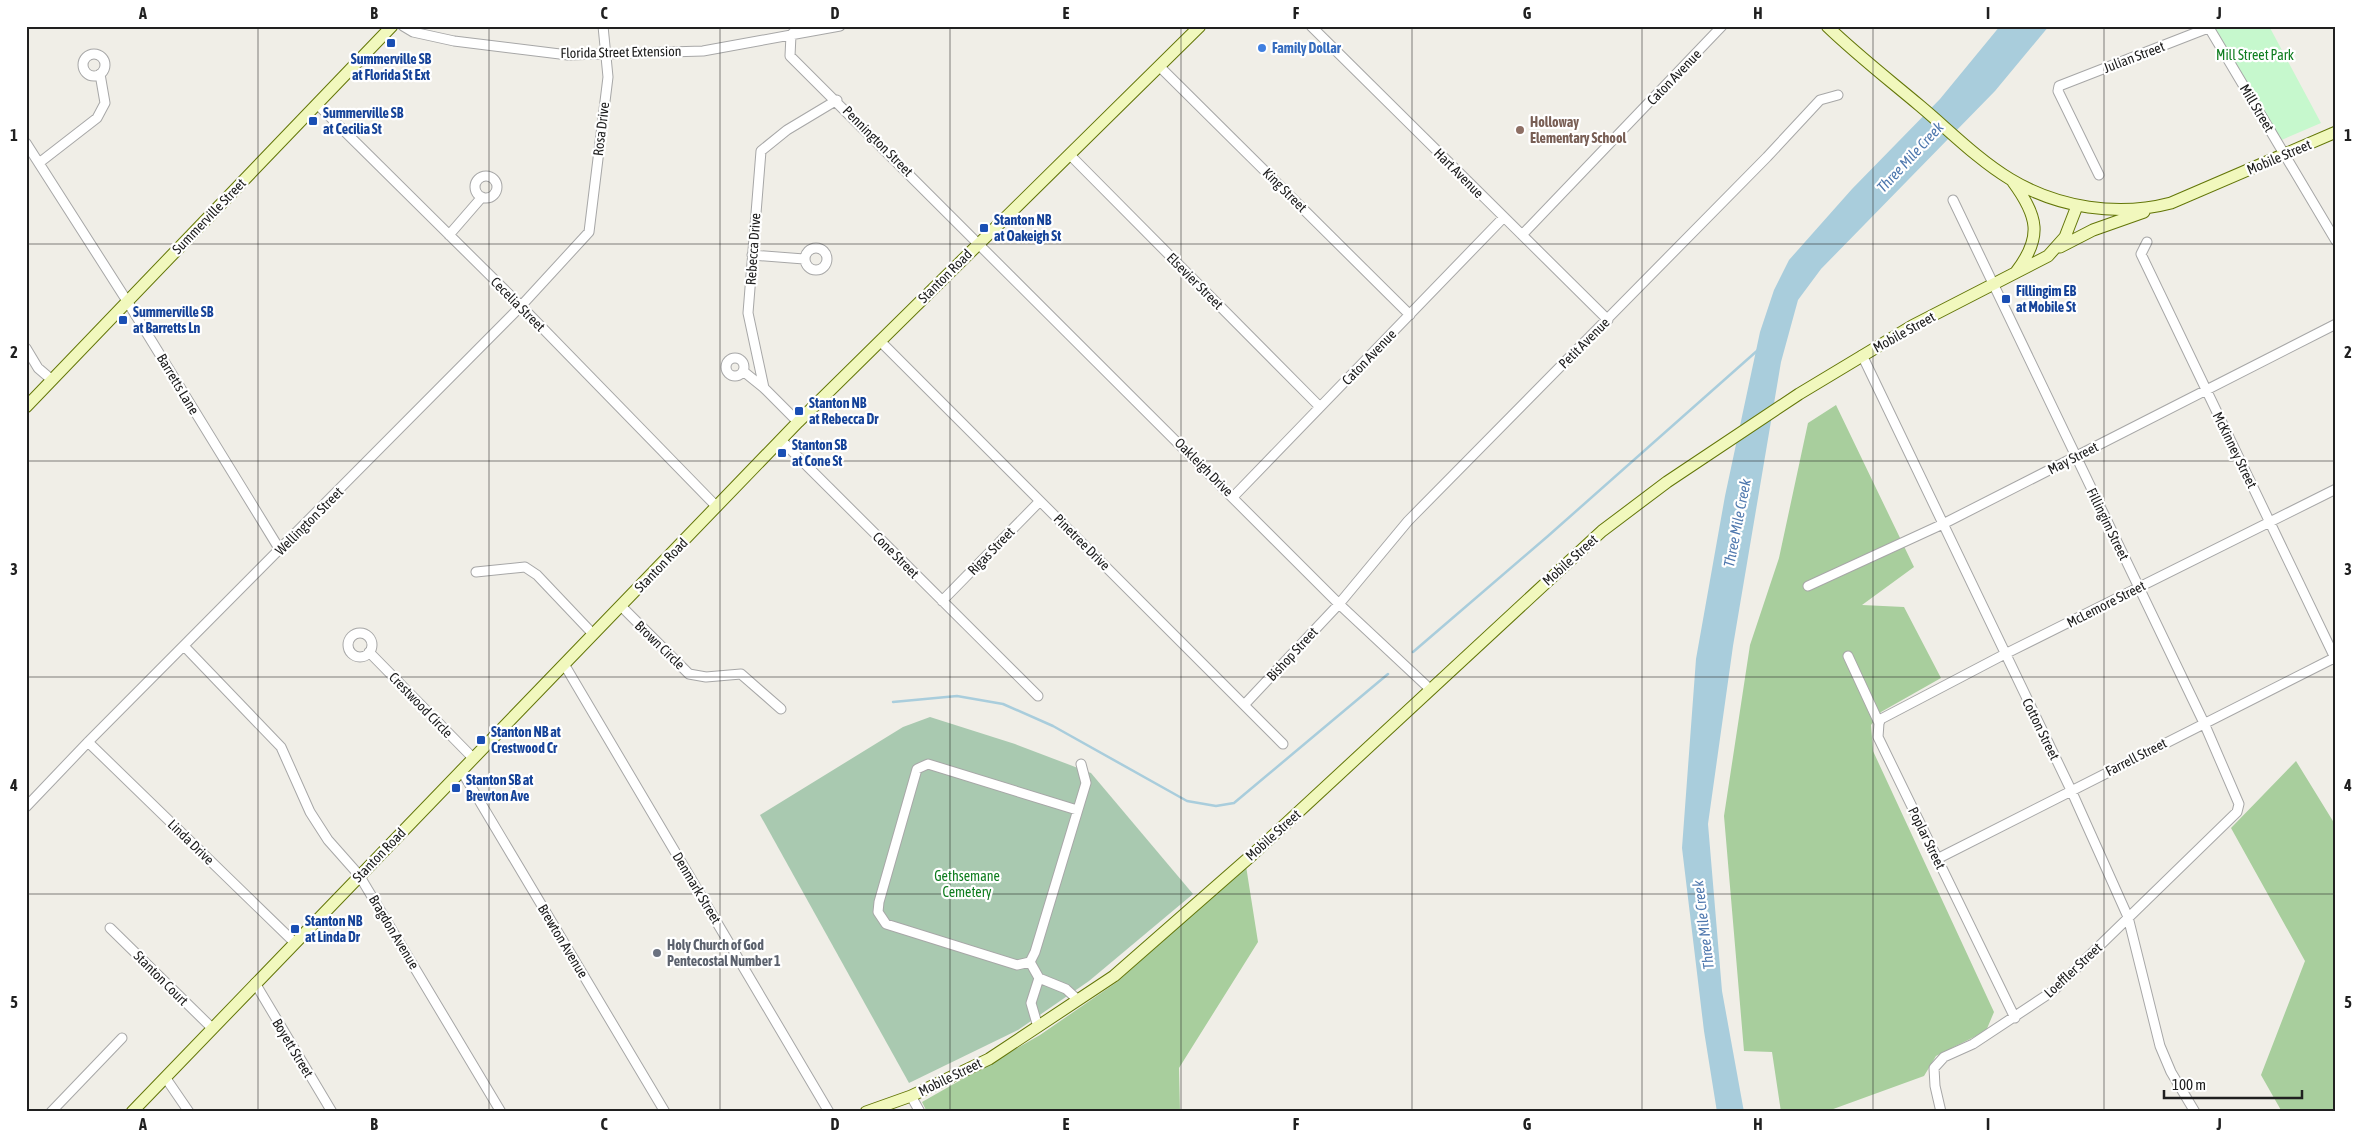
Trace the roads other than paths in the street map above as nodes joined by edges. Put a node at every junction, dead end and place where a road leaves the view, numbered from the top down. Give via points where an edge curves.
1 (392, 26) edge
2 (403, 26) edge
3 (603, 26) edge
4 (800, 26) edge
5 (840, 26) edge
6 (1200, 26) edge
7 (1311, 26) edge
8 (1722, 26) edge
9 (1827, 26) edge
10 (2208, 27) edge
11 (791, 35) junction
12 (606, 54) junction
13 (1160, 67) junction
14 (100, 74) dead end
15 (1838, 95) dead end
16 (837, 100) junction
17 (317, 104) junction
18 (2336, 132) edge
19 (26, 143) edge
20 (2285, 154) junction
21 (1070, 155) junction
22 (39, 163) junction
23 (2099, 175) dead end
24 (2010, 179) junction
25 (482, 197) dead end
26 (1953, 200) dead end
27 (2078, 206) junction
28 (2151, 208) junction
29 (1504, 218) junction
30 (589, 232) joint
31 (449, 235) junction
32 (1522, 235) junction
33 (2336, 241) edge
34 (2148, 242) dead end
35 (979, 243) junction
36 (2056, 249) junction
37 (752, 255) junction
38 (804, 259) dead end
39 (2013, 275) junction
40 (1993, 285) junction
41 (127, 301) junction
42 (521, 306) junction
43 (1410, 315) junction
44 (1608, 320) junction
45 (2336, 324) edge
46 (880, 341) junction
47 (26, 348) edge
48 (1862, 355) junction
49 (743, 371) dead end
50 (52, 380) junction
51 (764, 388) junction
52 (2206, 390) junction
53 (26, 407) edge
54 (1320, 407) junction
55 (798, 422) junction
56 (781, 440) junction
57 (2075, 456) junction
58 (2336, 489) edge
59 (1234, 496) junction
60 (1040, 501) junction
61 (717, 507) junction
62 (2270, 522) junction
63 (1943, 524) junction
64 (280, 550) junction
65 (476, 572) dead end
66 (1808, 586) dead end
67 (2138, 588) junction
68 (942, 601) junction
69 (1339, 604) junction
70 (621, 606) junction
71 (594, 634) junction
72 (184, 646) junction
73 (369, 652) dead end
74 (2006, 654) junction
75 (1848, 656) dead end
76 (2335, 658) edge
77 (564, 664) junction
78 (1431, 690) junction
79 (1038, 696) dead end
80 (1245, 704) junction
81 (781, 709) dead end
82 (1879, 723) junction
83 (2204, 723) junction
84 (88, 742) junction
85 (1283, 744) dead end
86 (473, 758) junction
87 (1081, 764) dead end
88 (461, 770) junction
89 (2071, 790) junction
90 (26, 807) edge
91 (1077, 810) junction
92 (2207, 841) joint
93 (1937, 859) junction
94 (359, 875) junction
95 (2128, 917) junction
96 (110, 928) dead end
97 (294, 942) junction
98 (1030, 962) junction
99 (1039, 978) junction
100 (255, 983) junction
101 (1078, 1000) junction
102 (2015, 1018) junction
103 (1038, 1027) junction
104 (212, 1028) junction
105 (122, 1038) dead end
106 (165, 1077) junction
107 (911, 1096) junction
108 (51, 1112) edge
109 (132, 1112) edge
110 (189, 1112) edge
111 (332, 1112) edge
112 (501, 1112) edge
113 (665, 1112) edge
114 (829, 1112) edge
115 (866, 1112) edge
116 (920, 1112) edge
117 (1941, 1112) edge
118 (2195, 1112) edge

1 - 17 street, Summerville Street
2 - 12 street, Florida Street Extension via 413,32 454,41 568,55
3 - 12 street, Rosa Drive
4 - 11 street
5 - 11 street, Florida Street Extension
6 - 13 street, Stanton Road
7 - 29 street, Hart Avenue
8 - 32 street, Caton Avenue
9 - 24 street
10 - 20 street, Mill Street
10 - 23 street, Julian Street via 2059,86 2058,91
11 - 12 street, Florida Street Extension via 703,51
11 - 16 street, Pennington Street via 790,56
12 - 30 street, Rosa Drive via 608,77
13 - 21 street, Stanton Road
13 - 43 street, King Street
14 - 22 street via 105,103 97,118
15 - 44 street, Petit Avenue via 1820,100
16 - 35 street, Pennington Street
16 - 37 street, Rebecca Drive via 787,130 760,151
17 - 31 street, Cecelia Street
17 - 41 street, Summerville Street
18 - 20 street, Mobile Street
19 - 22 street, Barretts Lane
20 - 28 street, Mobile Street via 2171,204
20 - 33 street, Mill Street
21 - 35 street, Stanton Road
21 - 54 street, Elsevier Street
22 - 41 street, Barretts Lane
24 - 27 street
24 - 39 street via 2028,201 2035,228 2033,243
25 - 31 street
26 - 40 street, Fillingim Street
27 - 28 street, Mobile Street
27 - 36 street, Mobile Street via 2065,238
28 - 36 street via 2093,230
29 - 32 street, Hart Avenue
29 - 43 street, Caton Avenue
30 - 42 street, Wellington Street
31 - 42 street, Cecelia Street
32 - 44 street, Hart Avenue
34 - 52 street, McKinney Street via 2141,254
35 - 46 street, Stanton Road
35 - 59 street, Oakleigh Drive
36 - 39 street, Mobile Street
37 - 38 street
37 - 51 street, Rebecca Drive via 748,313
39 - 40 street, Mobile Street
40 - 48 street, Mobile Street
40 - 57 street, Fillingim Street
41 - 50 street, Summerville Street
41 - 64 street, Barretts Lane
42 - 61 street, Cecelia Street
42 - 64 street, Wellington Street
43 - 54 street, Caton Avenue
44 - 69 street, Petit Avenue via 1408,521
45 - 52 street, May Street
46 - 55 street, Stanton Road
46 - 60 street, Pinetree Drive
47 - 50 street via 38,368
48 - 63 street, Cotton Street
48 - 78 street, Mobile Street via 1667,482 1602,531
49 - 51 street
50 - 53 street, Summerville Street
51 - 55 street
52 - 57 street, May Street
52 - 62 street, McKinney Street
54 - 59 street, Caton Avenue
55 - 56 street, Stanton Road
56 - 61 street, Stanton Road
56 - 68 street, Cone Street
57 - 63 street, May Street
57 - 67 street, Fillingim Street
58 - 62 street, McLemore Street
59 - 69 street, Oakleigh Drive
60 - 68 street, Rigas Street
60 - 80 street, Pinetree Drive
61 - 70 street, Stanton Road
62 - 67 street, McLemore Street
62 - 76 street, McKinney Street
63 - 66 street, May Street
63 - 74 street, Cotton Street
64 - 72 street, Wellington Street
65 - 71 street via 525,567
67 - 74 street, McLemore Street
67 - 83 street, Fillingim Street
68 - 79 street, Cone Street
69 - 78 street, Oakleigh Drive
69 - 80 street, Bishop Street
70 - 71 street, Stanton Road
70 - 81 street, Brown Circle via 689,674 706,677 741,674
71 - 77 street, Stanton Road
72 - 84 street, Wellington Street
72 - 94 street, Bragdon Avenue via 281,747 310,812 328,840
73 - 86 street, Crestwood Circle
74 - 82 street, McLemore Street via 1881,719
74 - 89 street, Cotton Street
75 - 82 street, Poplar Street
76 - 83 street, Farrell Street
77 - 86 street, Stanton Road
77 - 114 street, Denmark Street
78 - 101 street, Mobile Street via 1245,861 1114,976
80 - 85 street, Pinetree Drive
82 - 93 street, Poplar Street via 1878,737
83 - 89 street, Farrell Street
83 - 92 street, Fillingim Street via 2239,804 2237,812
84 - 90 street, Wellington Street
84 - 97 street, Linda Drive
86 - 88 street, Stanton Road
87 - 91 street via 1086,783
88 - 94 street, Stanton Road
88 - 113 street, Brewton Avenue
89 - 93 street, Farrell Street
89 - 95 street, Cotton Street
91 - 98 street
91 - 98 street via 928,764 917,769 878,912 886,924 1017,965
92 - 95 street, Loeffler Street
93 - 102 street, Poplar Street
94 - 97 street, Stanton Road
94 - 112 street, Bragdon Avenue
95 - 102 street, Loeffler Street via 2053,991
95 - 118 street, Cotton Street via 2160,1046
96 - 104 street, Stanton Court
97 - 100 street, Stanton Road
98 - 99 street
99 - 101 street via 1066,989
99 - 103 street via 1031,1003
100 - 104 street, Stanton Road
100 - 111 street, Boyett Street
101 - 103 street, Mobile Street
102 - 117 street, Loeffler Street via 1973,1044 1944,1057 1934,1068
103 - 107 street, Mobile Street via 989,1059
104 - 106 street, Stanton Road
105 - 108 street
106 - 109 street, Stanton Road
106 - 110 street
107 - 115 street, Mobile Street
107 - 116 street

